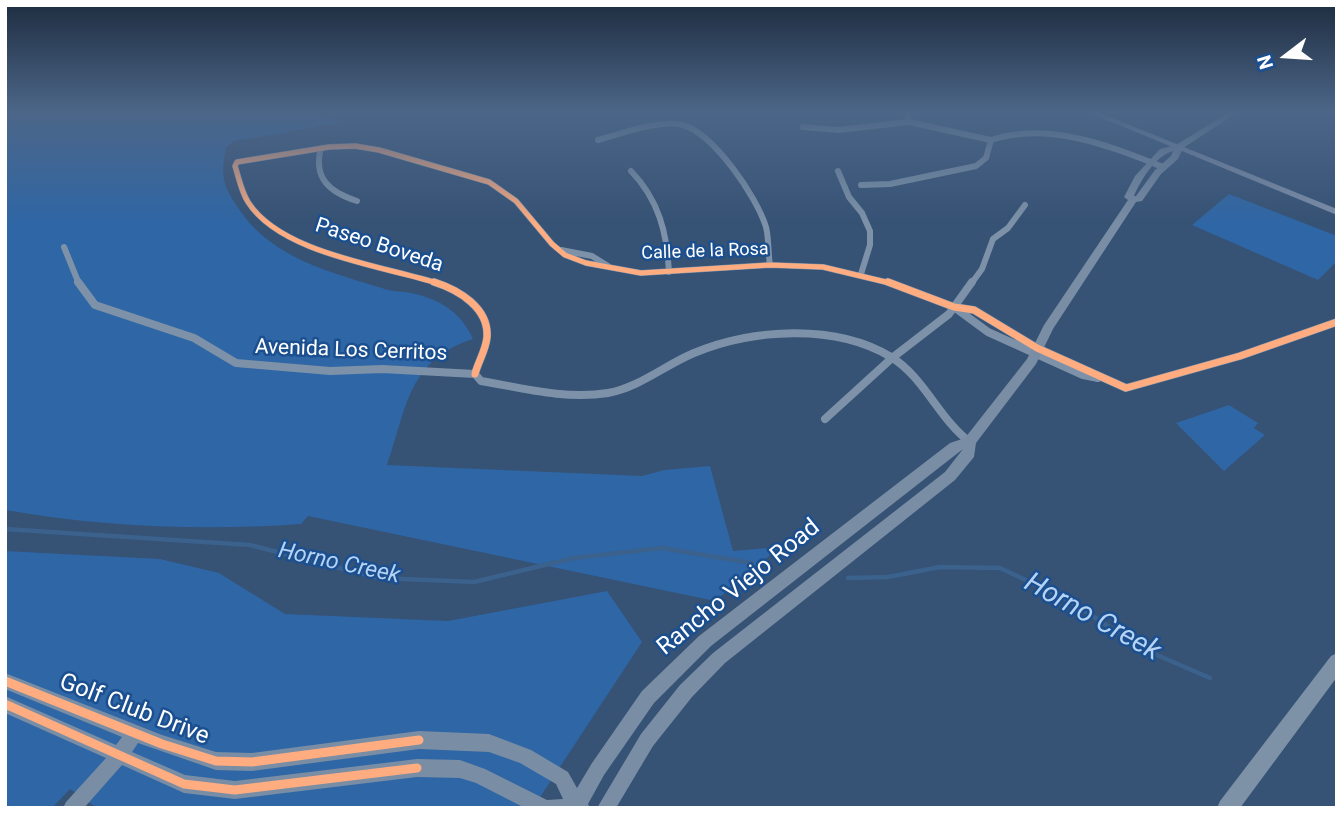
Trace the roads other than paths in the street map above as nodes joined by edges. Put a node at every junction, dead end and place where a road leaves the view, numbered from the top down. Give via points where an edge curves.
1 (321, 148) edge
2 (315, 149) edge
3 (371, 149) edge
4 (717, 149) edge
5 (989, 149) edge
6 (1105, 149) edge
7 (1171, 149) edge
8 (1178, 149) edge
9 (1184, 149) edge
10 (1151, 162) junction
11 (1163, 167) junction
12 (631, 171) dead end
13 (838, 171) dead end
14 (861, 185) dead end
15 (1133, 199) junction
16 (357, 201) dead end
17 (1025, 205) dead end
18 (1337, 212) edge
19 (64, 247) dead end
20 (770, 265) junction
21 (669, 272) junction
22 (861, 274) junction
23 (954, 307) junction
24 (1337, 322) edge
25 (1036, 351) junction
26 (892, 358) junction
27 (475, 374) junction
28 (825, 419) dead end
29 (970, 442) junction
30 (1337, 662) edge
31 (5, 681) edge
32 (5, 704) edge
33 (135, 733) junction
34 (119, 756) junction
35 (578, 807) edge
36 (72, 808) edge
37 (544, 808) edge
38 (550, 808) edge
39 (606, 808) edge
40 (1227, 808) edge

1 - 16 street via 317,164 325,181
2 - 27 street, Paseo Boveda via 237,162 250,205 263,218 307,243 374,268 434,282 472,302 488,337
3 - 21 street, Calle de la Rosa via 489,182 516,201 542,236 565,255 641,273
4 - 20 street via 761,216
5 - 14 street via 986,159 976,166 890,184
6 - 10 street
7 - 10 main road, Rancho Viejo Road
8 - 11 main road, Rancho Viejo Road
9 - 18 main road
10 - 11 street
10 - 15 street, Rancho Viejo Road via 1129,197
11 - 15 main road, Rancho Viejo Road via 1139,199
12 - 21 street via 647,187 666,228
13 - 22 street via 870,231
15 - 25 main road, Rancho Viejo Road
17 - 23 street via 993,239 982,269
19 - 27 street, Avenida Los Cerritos via 76,279 95,305 194,338 236,363 330,371
20 - 21 street, Calle de la Rosa
20 - 22 street, Calle de la Rosa
22 - 23 street, Calle de la Rosa
23 - 25 street, Calle de la Rosa via 988,332
23 - 26 street
24 - 25 street via 1126,388 1083,375
25 - 29 main road, Rancho Viejo Road
26 - 27 street, Avenida Los Cerritos via 836,338 766,335 693,353 644,381 607,393 563,393 481,382
26 - 28 street
26 - 29 street via 951,430
29 - 35 main road, Rancho Viejo Road via 955,446 705,641 648,697
29 - 39 main road, Rancho Viejo Road via 970,453 950,476 726,652 686,691 647,740
30 - 40 highway
31 - 33 street, Golf Club Drive
32 - 34 main road, Golf Club Drive
33 - 34 main road
33 - 35 main road, Golf Club Drive via 216,761 252,762 419,740 489,743 525,756 562,778
34 - 36 main road
34 - 37 main road, Golf Club Drive via 184,784 235,790 416,768 460,769
35 - 38 main road

